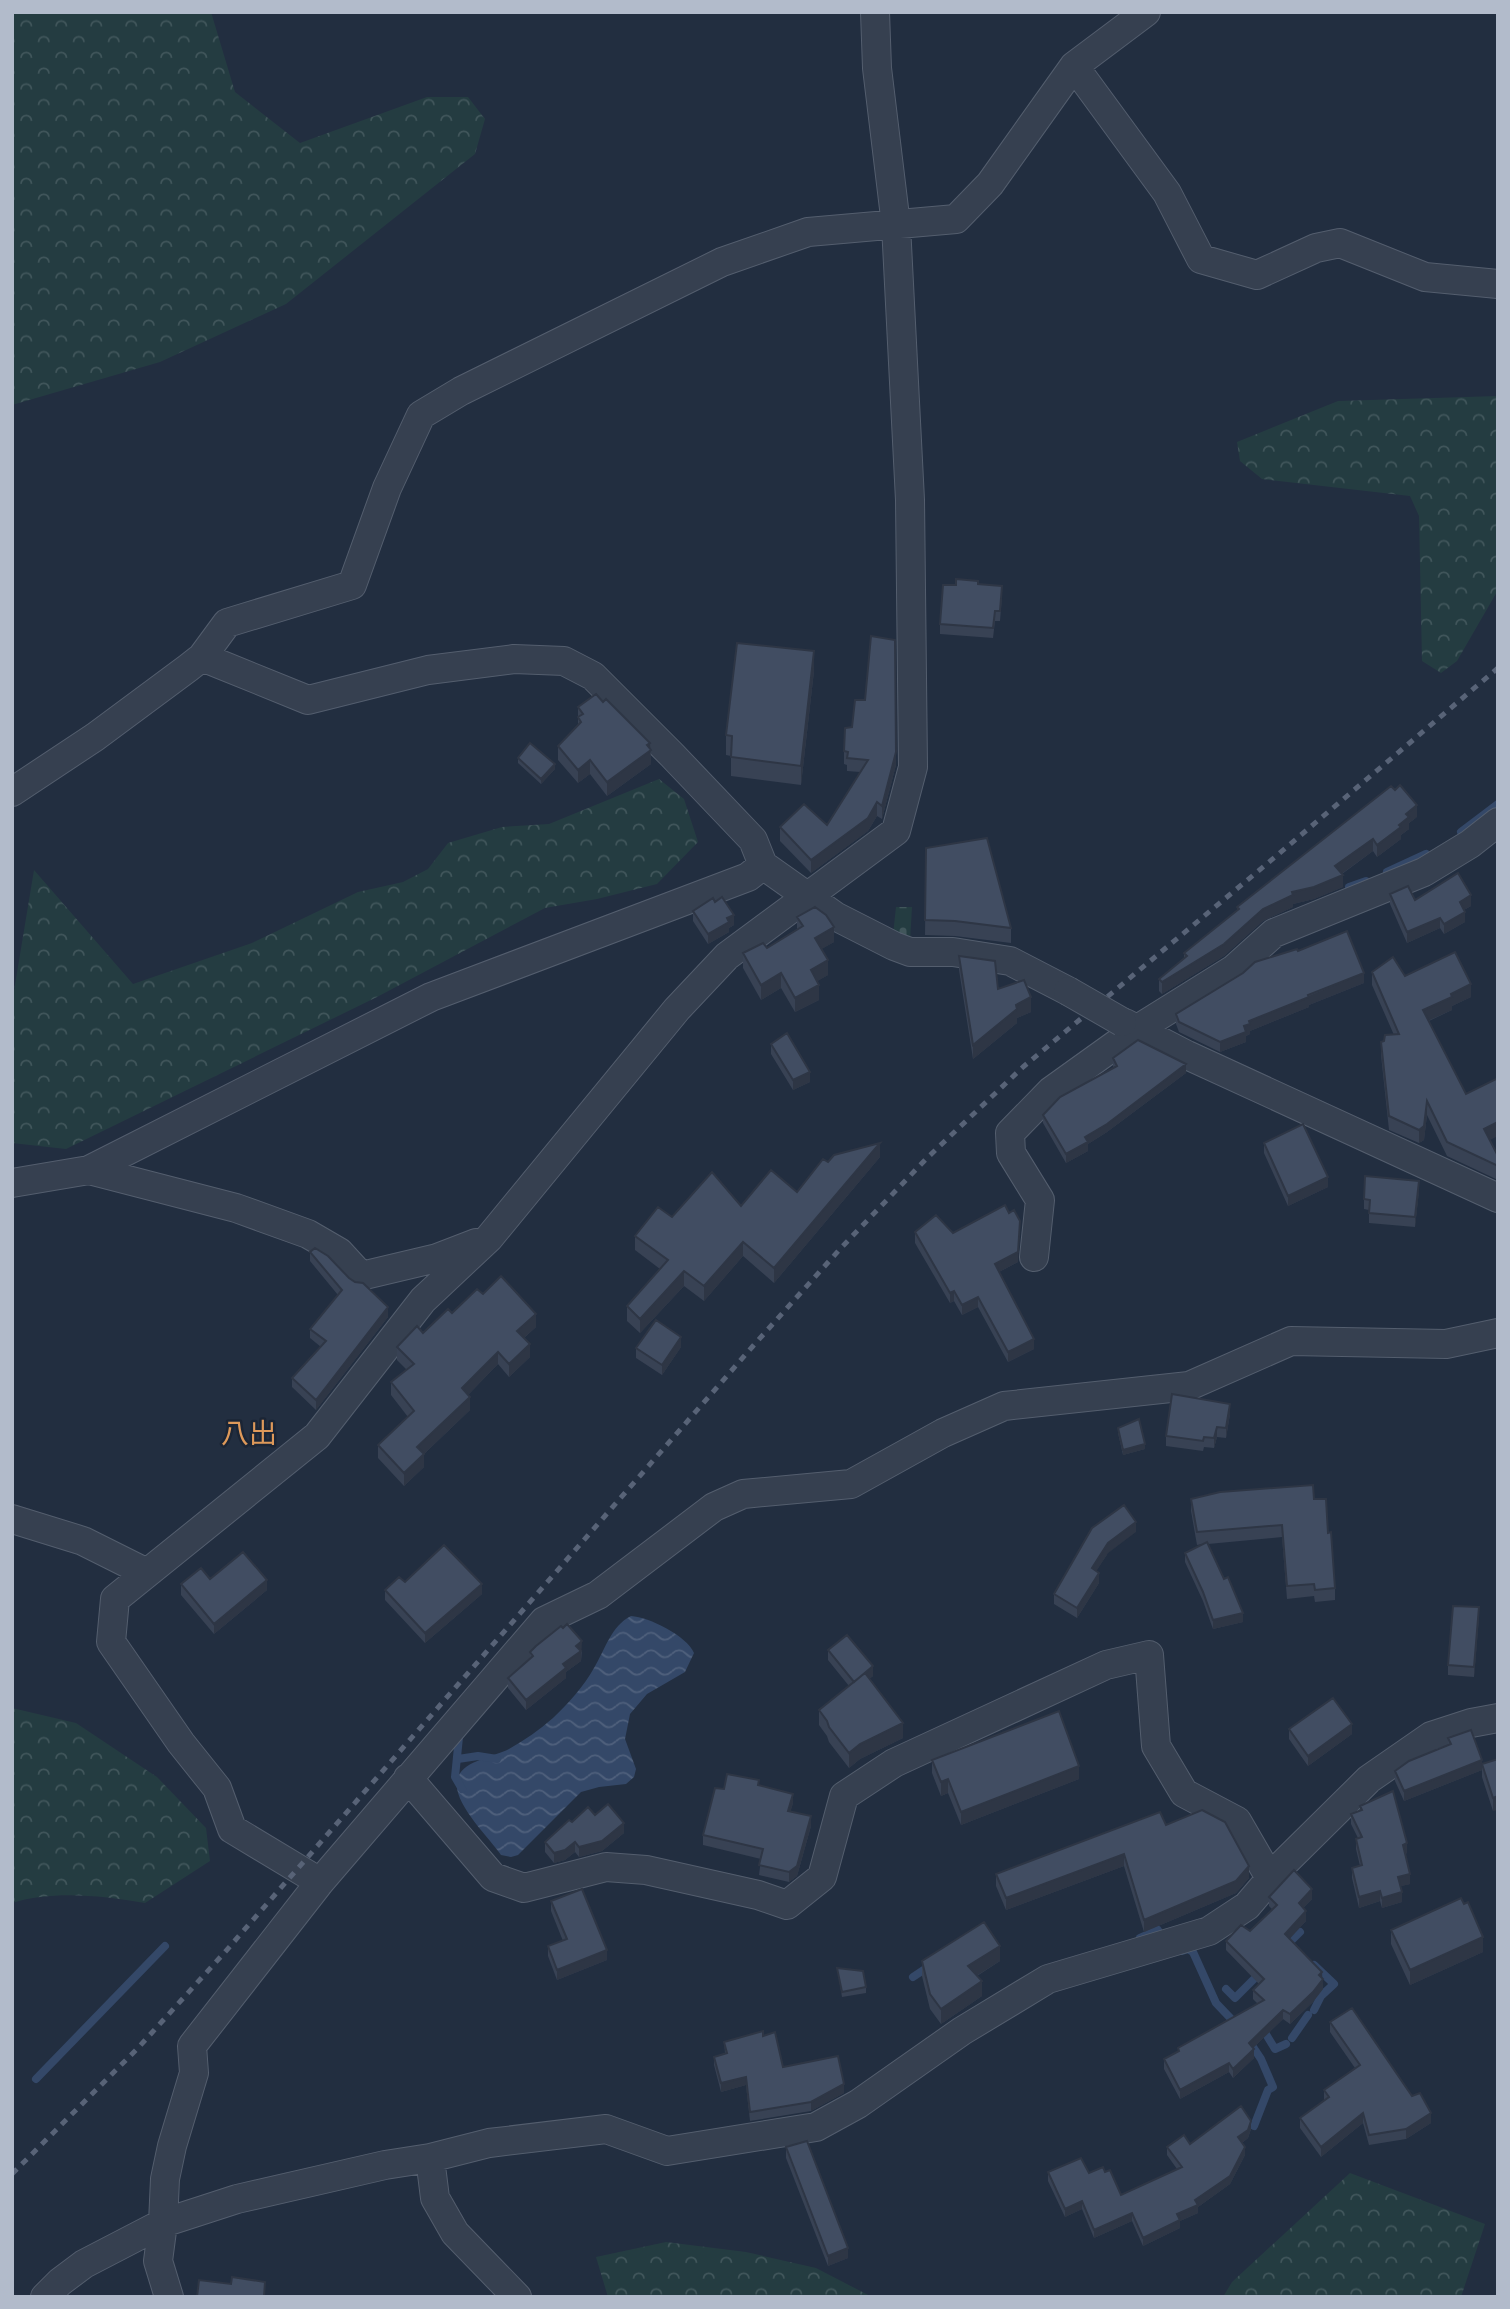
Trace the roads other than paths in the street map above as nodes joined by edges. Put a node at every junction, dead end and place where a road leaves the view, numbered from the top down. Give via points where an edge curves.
1 (875, 12) edge
2 (1146, 12) edge
3 (1074, 66) junction
4 (896, 225) junction
5 (1498, 284) edge
6 (202, 657) junction
7 (12, 792) edge
8 (1498, 822) edge
9 (764, 865) junction
10 (809, 896) junction
11 (1129, 1026) junction
12 (89, 1170) junction
13 (12, 1183) edge
14 (1498, 1198) edge
15 (489, 1238) junction
16 (1034, 1257) dead end
17 (1498, 1333) edge
18 (12, 1519) edge
19 (147, 1573) junction
20 (1498, 1718) edge
21 (408, 1778) junction
22 (1270, 1878) junction
23 (320, 1882) junction
24 (430, 2158) junction
25 (163, 2223) junction
26 (45, 2297) edge
27 (169, 2297) edge
28 (517, 2297) edge

1 - 4 street via 877,68
2 - 3 street
3 - 4 street via 990,184 956,219
3 - 5 street via 1167,192 1201,259 1257,275 1315,248 1340,243 1425,277
4 - 6 street via 808,232 722,262 421,415 387,488 352,585 227,623
4 - 10 street via 910,500 913,767 896,831
6 - 7 street
6 - 9 street via 308,700 428,670 514,659 564,661 593,676 672,755 753,840
8 - 11 street via 1424,872 1274,933 1234,969
9 - 10 street
9 - 12 street via 748,877 432,997
10 - 11 street, bridge via 835,916 910,952 953,952 1010,961
10 - 15 street via 727,956 677,1009
11 - 14 street
11 - 16 street via 1051,1091 1010,1133 1011,1153 1040,1200
12 - 13 street
12 - 15 street via 236,1208 308,1234 339,1252 360,1276 437,1258
15 - 19 street via 423,1300 317,1436
17 - 21 street via 1447,1344 1290,1341 1189,1386 1004,1406 943,1433 851,1485 743,1494 713,1507 598,1595 544,1621
18 - 19 street via 83,1541
19 - 23 street via 115,1599 111,1642 217,1788 232,1829
20 - 22 street via 1431,1736 1369,1779
21 - 22 street via 493,1877 524,1888 606,1867 646,1870 787,1905 822,1877 844,1796 919,1751 1106,1665 1149,1655 1156,1746 1184,1793 1237,1821
21 - 23 street
22 - 24 street via 1247,1906 1209,1931 1048,1979 816,2127 667,2151 606,2129 489,2143
23 - 25 street via 192,2046 194,2073 165,2179
24 - 25 street via 237,2199
24 - 28 street via 435,2198 455,2233
25 - 26 street via 84,2264
25 - 27 street via 158,2261

